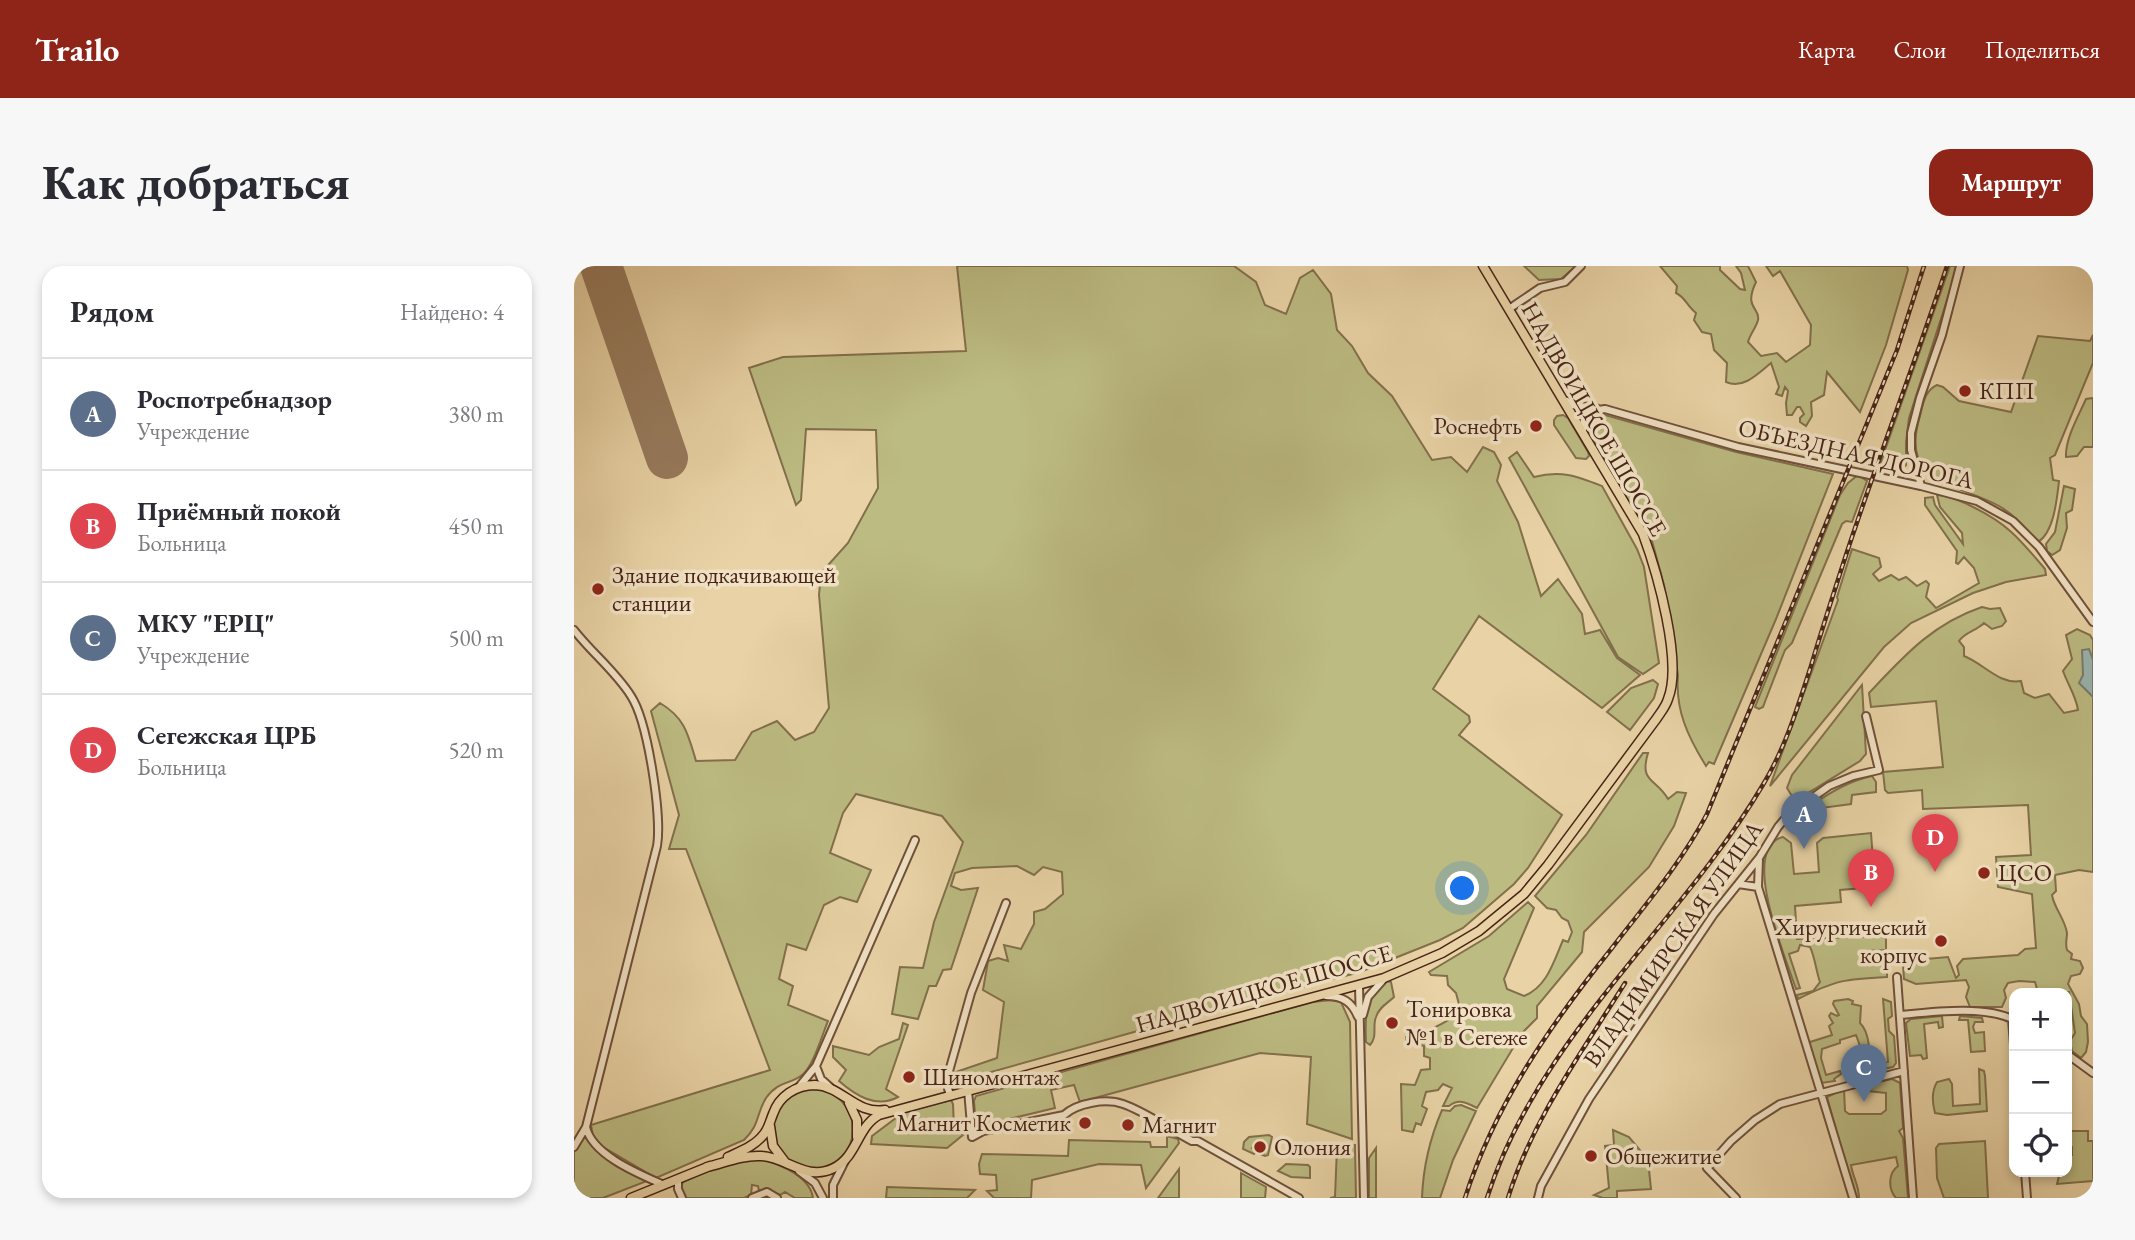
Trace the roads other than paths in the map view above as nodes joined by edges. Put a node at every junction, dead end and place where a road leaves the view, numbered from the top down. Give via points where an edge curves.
1 (1483, 266) edge
2 (1581, 266) edge
3 (1960, 266) edge
4 (1508, 309) junction
5 (1556, 387) junction
6 (1605, 409) junction
7 (1584, 435) junction
8 (1921, 486) junction
9 (2093, 622) edge
10 (574, 630) edge
11 (1866, 716) dead end
12 (915, 840) dead end
13 (1759, 859) junction
14 (1738, 884) junction
15 (1758, 887) junction
16 (1006, 903) dead end
17 (1897, 977) dead end
18 (1384, 978) junction
19 (1359, 986) junction
20 (1314, 998) junction
21 (1900, 1015) junction
22 (2009, 1018) edge
23 (1361, 1027) junction
24 (2072, 1058) edge
25 (816, 1066) junction
26 (1904, 1071) junction
27 (2093, 1073) edge
28 (797, 1088) junction
29 (832, 1089) junction
30 (968, 1090) junction
31 (1821, 1092) junction
32 (950, 1095) junction
33 (845, 1098) junction
34 (905, 1107) junction
35 (771, 1120) junction
36 (586, 1127) junction
37 (855, 1146) junction
38 (574, 1147) edge
39 (845, 1160) junction
40 (791, 1166) junction
41 (707, 1167) junction
42 (2025, 1177) edge
43 (678, 1179) junction
44 (664, 1185) junction
45 (631, 1198) edge
46 (682, 1198) edge
47 (752, 1198) edge
48 (777, 1198) edge
49 (823, 1198) edge
50 (833, 1198) edge
51 (1299, 1198) edge
52 (1364, 1198) edge
53 (1538, 1198) edge
54 (1737, 1198) edge
55 (1853, 1198) edge
56 (1913, 1198) edge
57 (2027, 1198) edge

1 - 4 main road, НАДВОИЦКОЕ ШОССЕ
2 - 4 street via 1565,282 1540,288
3 - 8 street via 1911,433
4 - 5 main road, НАДВОИЦКОЕ ШОССЕ
5 - 6 street, ОБЪЕЗДНАЯ ДОРОГА via 1571,405
5 - 7 main road, НАДВОИЦКОЕ ШОССЕ
6 - 7 street via 1584,415
6 - 8 street, ОБЪЕЗДНАЯ ДОРОГА via 1738,447
7 - 18 main road, НАДВОИЦКОЕ ШОССЕ via 1643,534 1658,576 1670,636 1668,699 1524,894 1470,937
8 - 9 street, ОБЪЕЗДНАЯ ДОРОГА via 1977,501 2013,521 2053,564
10 - 36 street via 638,708 659,828
11 - 13 street, ВЛАДИМИРСКАЯ УЛИЦА via 1879,770 1829,786 1805,802 1778,827
12 - 25 street
13 - 14 street, ВЛАДИМИРСКАЯ УЛИЦА
13 - 15 street
14 - 15 street
14 - 53 street, ВЛАДИМИРСКАЯ УЛИЦА via 1589,1099
15 - 31 street
16 - 32 street via 971,993 946,1082
17 - 21 street
18 - 19 main road, НАДВОИЦКОЕ ШОССЕ
18 - 23 street via 1368,997
19 - 20 main road, НАДВОИЦКОЕ ШОССЕ
19 - 23 street
20 - 23 street via 1333,996 1349,1002
20 - 30 main road, НАДВОИЦКОЕ ШОССЕ
21 - 22 street via 1955,1010
21 - 26 street
23 - 52 street
24 - 27 street
25 - 28 street
25 - 29 street
26 - 31 street
26 - 56 street
28 - 29 main road
28 - 35 main road via 783,1098
29 - 33 main road
30 - 32 main road, НАДВОИЦКОЕ ШОССЕ
30 - 51 street via 972,1137 1064,1115 1073,1107 1122,1103
31 - 54 street via 1780,1104 1755,1120 1707,1168
31 - 55 street
32 - 34 main road, НАДВОИЦКОЕ ШОССЕ
33 - 34 main road via 869,1110
33 - 37 main road via 857,1120
34 - 37 main road via 874,1118
35 - 40 main road via 773,1146
35 - 41 main road via 757,1141
36 - 38 street
36 - 44 street via 598,1148
37 - 39 main road
39 - 40 main road via 817,1173
39 - 50 street
40 - 41 main road via 760,1156
40 - 49 street via 810,1178
41 - 43 main road
42 - 57 street
43 - 44 main road
43 - 46 street
44 - 45 main road
47 - 48 street via 767,1192

